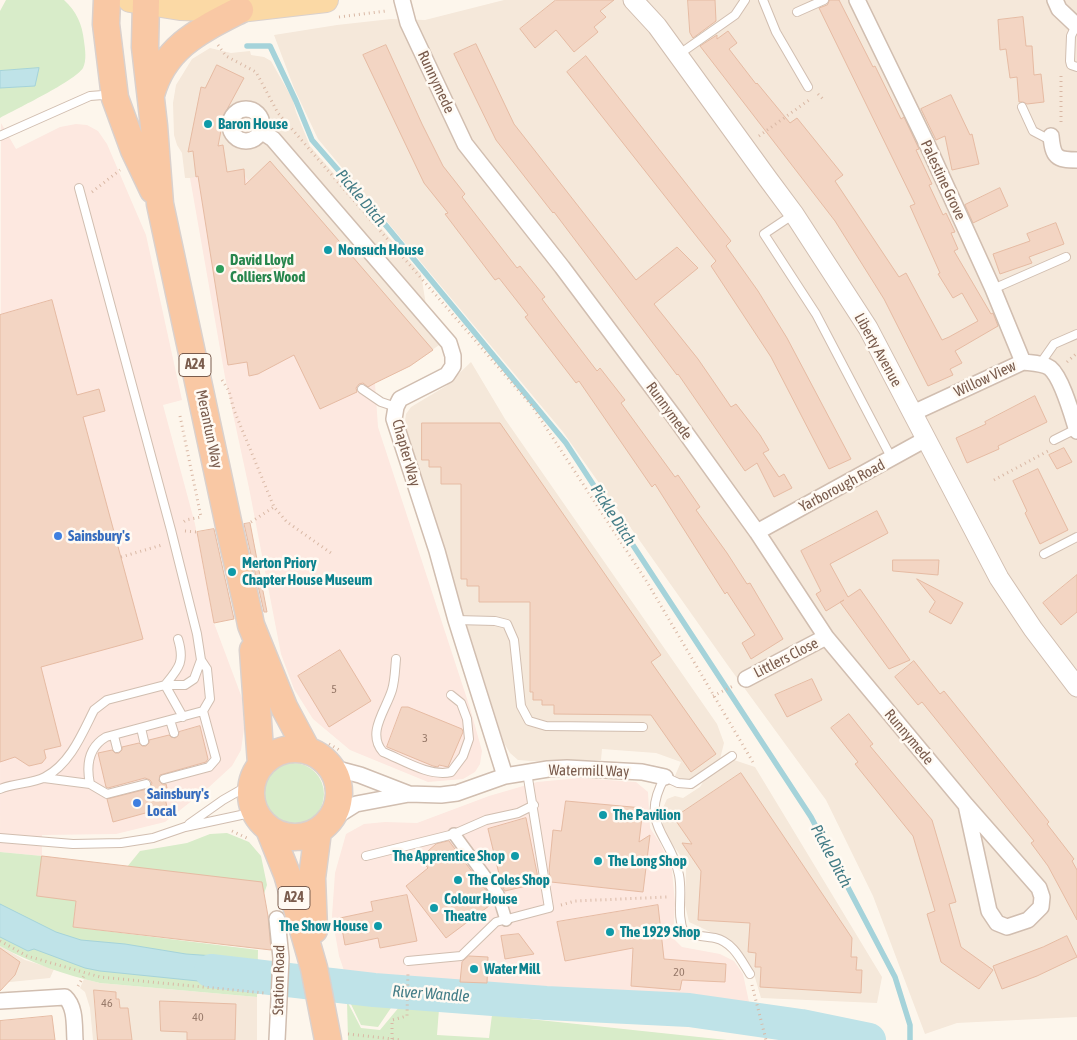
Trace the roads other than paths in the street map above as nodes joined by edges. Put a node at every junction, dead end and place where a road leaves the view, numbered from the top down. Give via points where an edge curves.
1 (107, 0) edge
2 (326, 0) edge
3 (402, 0) edge
4 (632, 0) edge
5 (648, 0) edge
6 (745, 0) edge
7 (763, 0) edge
8 (824, 0) edge
9 (857, 0) edge
10 (1055, 0) edge
11 (141, 1) edge
12 (240, 10) junction
13 (797, 12) dead end
14 (657, 26) junction
15 (1076, 26) edge
16 (678, 55) junction
17 (1077, 67) edge
18 (808, 87) dead end
19 (115, 98) junction
20 (150, 98) junction
21 (1022, 107) dead end
22 (154, 126) junction
23 (261, 132) dead end
24 (0, 136) edge
25 (1051, 139) joint
26 (1077, 160) edge
27 (79, 188) dead end
28 (160, 204) junction
29 (794, 214) junction
30 (1066, 257) dead end
31 (993, 289) junction
32 (1077, 334) edge
33 (1023, 362) junction
34 (1040, 364) junction
35 (362, 389) dead end
36 (396, 407) junction
37 (913, 413) junction
38 (1077, 430) edge
39 (926, 439) junction
40 (1055, 439) road end
41 (892, 459) junction
42 (757, 532) junction
43 (1077, 537) edge
44 (1044, 554) dead end
45 (250, 620) junction
46 (456, 620) junction
47 (826, 637) junction
48 (178, 639) dead end
49 (396, 658) dead end
50 (201, 660) junction
51 (741, 682) road end
52 (165, 685) junction
53 (1077, 686) edge
54 (451, 696) dead end
55 (203, 711) junction
56 (183, 717) junction
57 (170, 720) junction
58 (643, 727) dead end
59 (141, 728) junction
60 (174, 733) dead end
61 (114, 736) junction
62 (144, 741) dead end
63 (117, 748) dead end
64 (326, 753) junction
65 (732, 756) dead end
66 (528, 772) junction
67 (256, 774) junction
68 (505, 776) junction
69 (44, 778) junction
70 (665, 778) junction
71 (164, 779) dead end
72 (90, 784) junction
73 (146, 784) dead end
74 (0, 789) edge
75 (409, 794) junction
76 (534, 805) junction
77 (966, 806) junction
78 (262, 821) junction
79 (323, 826) junction
80 (185, 827) junction
81 (454, 834) junction
82 (0, 838) edge
83 (366, 856) dead end
84 (277, 919) dead end
85 (506, 920) junction
86 (408, 961) dead end
87 (314, 968) junction
88 (750, 974) dead end
89 (0, 1000) edge
90 (336, 1037) edge
91 (76, 1040) edge
92 (277, 1040) edge

1 - 19 highway, Merantun Way / A24 via 106,24
2 - 12 main road
3 - 42 street, Runnymede via 408,23 465,144 562,267
4 - 14 street, Liberty Avenue
5 - 14 street, Liberty Avenue
6 - 16 lane via 735,15
7 - 18 lane via 776,32
8 - 13 lane
9 - 31 street, Palestine Grove
10 - 15 street via 1059,9
11 - 12 main road via 180,8
11 - 20 highway, Merantun Way / A24
12 - 20 highway via 178,47 155,79
14 - 16 street, Liberty Avenue
15 - 17 lane via 1071,36 1070,61
16 - 29 street, Liberty Avenue
19 - 22 highway via 140,109
19 - 24 lane via 90,96
19 - 28 highway, Merantun Way / A24 via 134,150
20 - 22 highway, Merantun Way / A24
21 - 25 lane via 1033,130
22 - 28 highway, Merantun Way / A24
23 - 36 street, Chapter Way via 273,139 449,343 453,366 446,375 400,398
25 - 26 street via 1056,156 1063,160
27 - 50 lane via 171,530
28 - 45 highway, Merantun Way / A24, bridge via 213,396 239,520
29 - 37 street, Liberty Avenue via 868,328
29 - 41 lane via 764,234 816,314
30 - 31 lane
31 - 33 street, Palestine Grove
32 - 34 lane via 1054,344
33 - 34 street, Willow View
33 - 37 street, Willow View
34 - 38 street via 1050,368 1059,382
35 - 36 lane via 380,402
36 - 46 street, Chapter Way via 394,419
37 - 39 street, Liberty Avenue
38 - 40 lane
39 - 41 street, Yarborough Road
39 - 53 street, Liberty Avenue via 999,578
41 - 42 street, Yarborough Road
42 - 47 street, Runnymede
43 - 44 lane
45 - 64 highway, Merantun Way / A24 via 284,707
45 - 67 highway, Merantun Way / A24
46 - 58 lane via 508,624 514,640 522,706 529,721 546,726
46 - 68 street, Chapter Way
47 - 51 street, Littlers Close
47 - 77 street, Runnymede
48 - 52 lane via 181,663
49 - 54 lane via 393,689 379,720 376,737 383,752 429,771 451,772 463,756 469,739 464,711
50 - 52 lane via 194,679 185,685
50 - 55 lane via 207,669 210,699
52 - 56 lane
52 - 69 lane via 100,704 63,764
55 - 56 lane
55 - 71 lane via 216,759 209,767
56 - 57 lane
57 - 59 lane
57 - 60 lane
59 - 61 lane
59 - 62 lane
61 - 63 lane
61 - 72 lane via 98,742 92,750 88,763
64 - 67 highway via 294,748 282,750 270,756
64 - 75 street via 360,775
64 - 79 highway, A24 via 339,794 336,808
65 - 70 lane, Watermill Way via 691,784
66 - 68 street, Watermill Way
66 - 70 street, Watermill Way via 566,768 642,772
66 - 76 lane
67 - 78 highway, A24 via 251,798
67 - 80 lane
68 - 75 street, Watermill Way via 442,795
69 - 72 lane
69 - 74 lane
70 - 88 lane via 657,792 655,820 674,857 679,876 680,923 684,933 728,944
72 - 73 lane via 108,794
75 - 79 street via 356,804
76 - 81 lane
76 - 85 lane via 549,908
77 - 77 street, Runnymede via 1039,888 1042,907 1028,920 1008,927 997,923 989,911
78 - 79 highway via 280,835 292,837 305,836
78 - 80 lane
78 - 87 highway, A24 via 288,874
79 - 87 highway, A24 via 312,878
80 - 82 lane via 153,838 121,843 73,844
81 - 83 lane
81 - 85 street via 498,894
84 - 92 street, Station Road via 282,958
85 - 86 lane via 496,922 461,956
87 - 90 highway, A24 via 324,1013
89 - 91 street via 72,995

